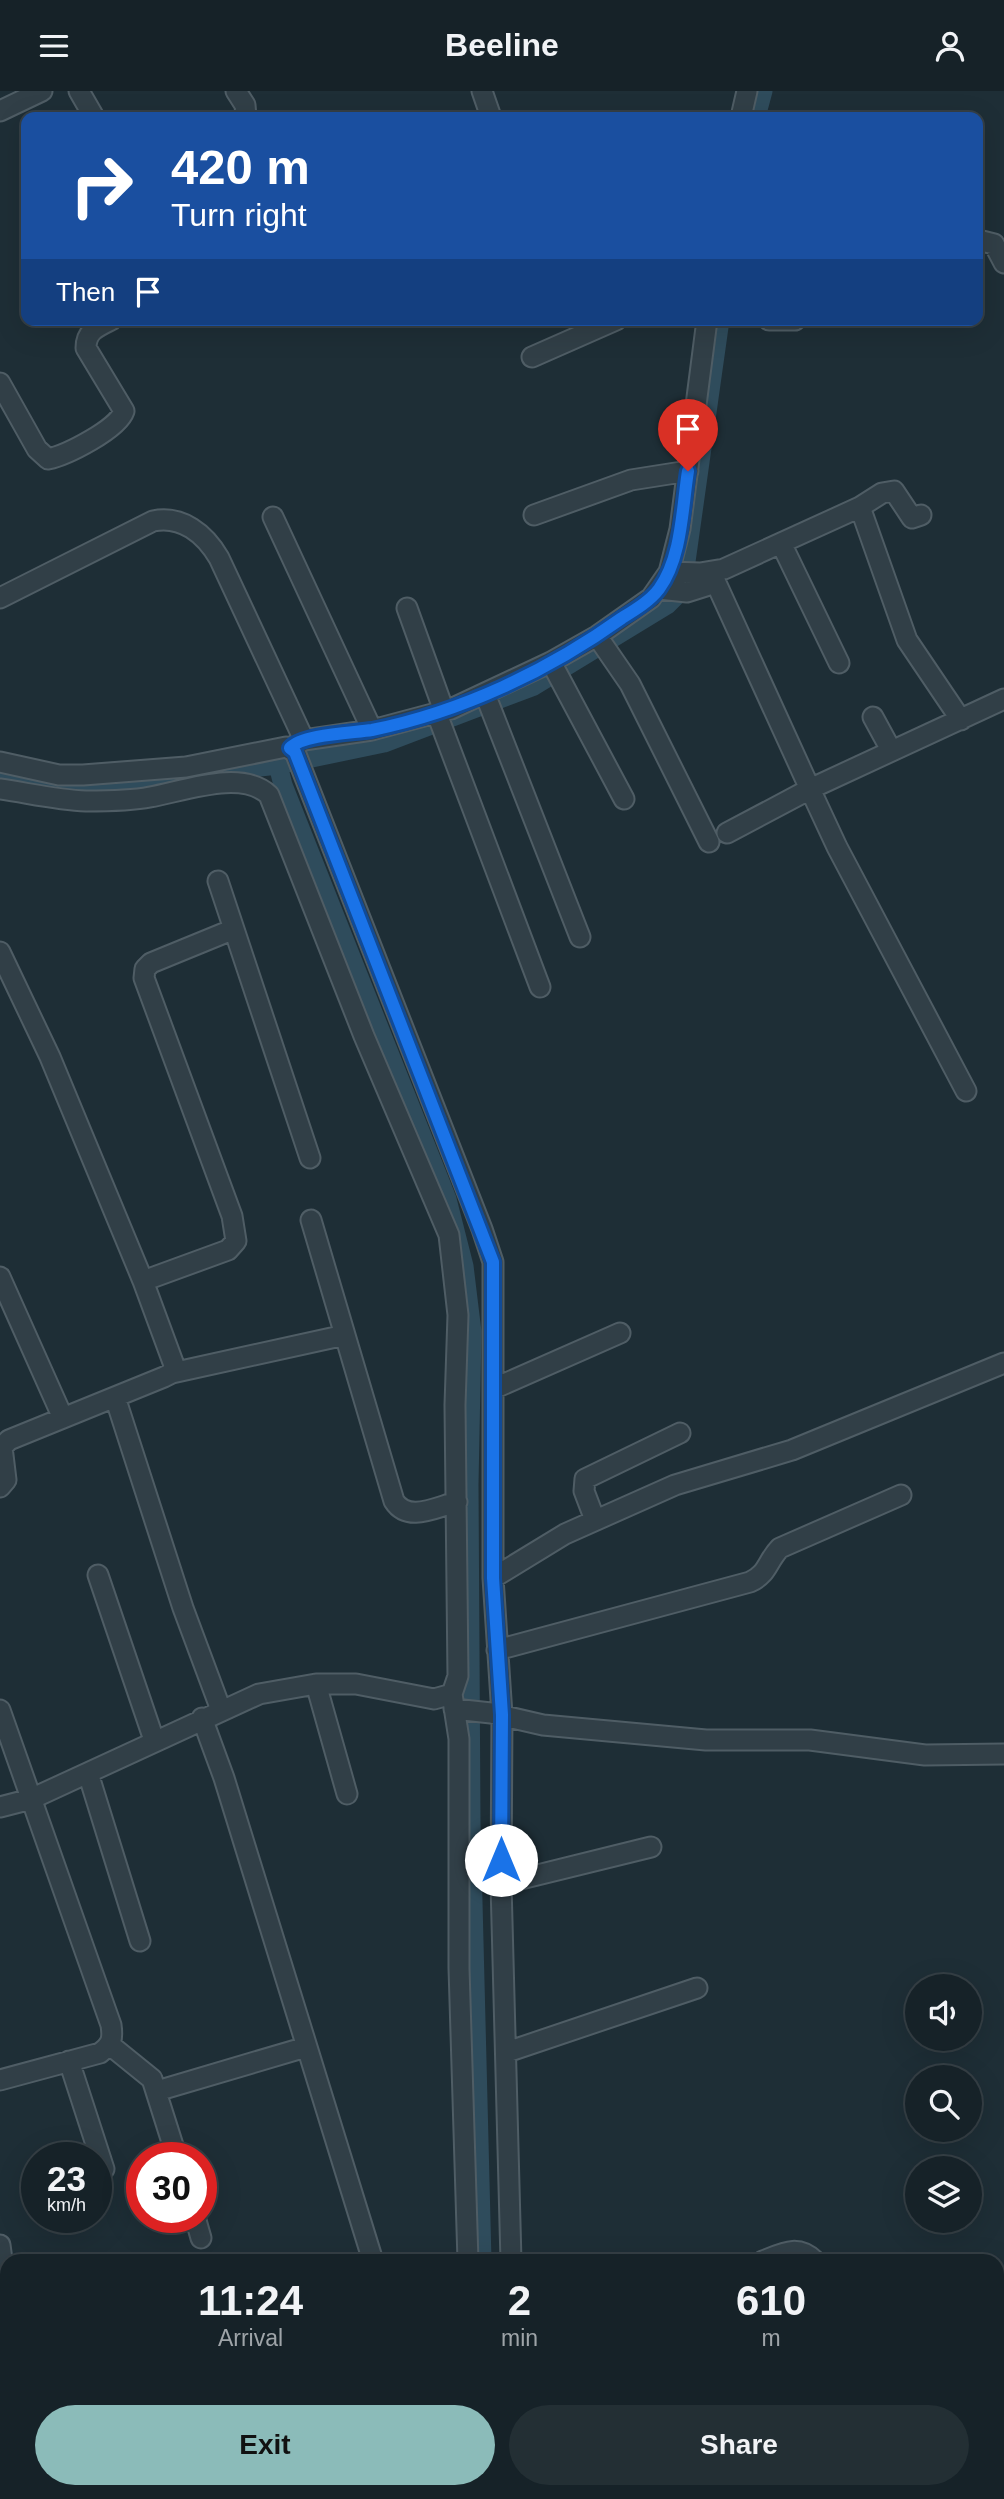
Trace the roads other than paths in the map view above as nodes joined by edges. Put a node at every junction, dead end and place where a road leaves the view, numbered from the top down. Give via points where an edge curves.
1 (42, 91) edge
2 (79, 91) edge
3 (236, 91) edge
4 (482, 91) edge
5 (747, 91) edge
6 (0, 111) edge
7 (91, 112) edge
8 (246, 112) edge
9 (489, 112) edge
10 (742, 112) edge
11 (983, 239) edge
12 (1004, 263) edge
13 (100, 326) edge
14 (602, 326) edge
15 (705, 326) edge
16 (532, 357) dead end
17 (0, 383) edge
18 (688, 471) junction
19 (860, 507) junction
20 (534, 515) dead end
21 (921, 515) dead end
22 (273, 517) dead end
23 (781, 543) junction
24 (705, 573) junction
25 (668, 578) junction
26 (0, 598) edge
27 (407, 608) dead end
28 (602, 643) junction
29 (839, 663) dead end
30 (555, 671) junction
31 (1004, 699) edge
32 (488, 702) junction
33 (873, 717) dead end
34 (441, 718) junction
35 (961, 720) junction
36 (372, 730) junction
37 (891, 750) junction
38 (298, 752) junction
39 (0, 762) edge
40 (0, 789) edge
41 (810, 789) junction
42 (624, 799) dead end
43 (727, 833) dead end
44 (709, 842) dead end
45 (218, 881) dead end
46 (234, 929) junction
47 (580, 937) dead end
48 (0, 952) edge
49 (540, 987) dead end
50 (967, 1091) dead end
51 (310, 1159) dead end
52 (311, 1220) dead end
53 (0, 1277) edge
54 (143, 1281) junction
55 (620, 1333) dead end
56 (345, 1335) junction
57 (1004, 1363) edge
58 (172, 1373) junction
59 (493, 1389) junction
60 (115, 1397) junction
61 (64, 1418) junction
62 (680, 1433) dead end
63 (0, 1487) edge
64 (901, 1495) dead end
65 (457, 1502) junction
66 (595, 1520) junction
67 (98, 1574) dead end
68 (493, 1578) junction
69 (497, 1650) junction
70 (316, 1684) junction
71 (457, 1704) junction
72 (0, 1710) edge
73 (222, 1710) junction
74 (497, 1714) junction
75 (202, 1718) junction
76 (155, 1740) junction
77 (1004, 1754) edge
78 (88, 1773) junction
79 (347, 1794) dead end
80 (31, 1799) junction
81 (0, 1807) edge
82 (651, 1847) dead end
83 (501, 1884) junction
84 (140, 1941) dead end
85 (697, 1988) dead end
86 (110, 2046) junction
87 (306, 2047) junction
88 (508, 2052) junction
89 (69, 2061) junction
90 (0, 2080) edge
91 (158, 2091) junction
92 (95, 2142) edge
93 (172, 2142) edge
94 (200, 2233) edge
95 (201, 2238) dead end
96 (371, 2254) edge
97 (468, 2254) edge
98 (511, 2254) edge
99 (781, 2254) edge
100 (808, 2254) edge

1 - 6 street
2 - 7 street
3 - 8 street
4 - 9 street
5 - 10 street
11 - 12 street via 994,244
13 - 17 street via 86,337 86,348 124,411 114,426 48,459 37,449
14 - 16 street
15 - 18 street
18 - 20 street via 631,479
18 - 25 street
19 - 21 street via 894,491 912,518
19 - 23 street
19 - 35 street via 907,640
22 - 36 street
23 - 24 street
23 - 29 street
24 - 25 street via 706,586 687,592
24 - 41 street
25 - 28 street
26 - 38 street via 153,521 178,521 210,543
27 - 34 street
28 - 30 street
28 - 44 street via 630,684
30 - 32 street
30 - 42 street
31 - 35 street
32 - 34 street
32 - 47 street
33 - 37 street
34 - 36 street
34 - 49 street
35 - 37 street
36 - 38 street
37 - 41 street
38 - 39 street via 83,775 59,775
38 - 59 street via 493,1262
40 - 65 street via 86,801 148,798 198,786 241,783 259,785 269,795 449,1235 458,1315
41 - 43 street
41 - 50 street
45 - 46 street
46 - 51 street
46 - 54 street via 151,963 144,978 232,1216 236,1241 228,1249
48 - 54 street via 50,1058
52 - 56 street
53 - 61 street
54 - 58 street via 173,1356
55 - 59 street
56 - 58 street
56 - 65 street via 399,1510 408,1514
57 - 66 street via 792,1450 675,1485
58 - 60 street
59 - 68 street
60 - 61 street
60 - 73 street via 183,1608
61 - 63 street via 21,1434 2,1447 6,1480
62 - 66 street via 585,1479 584,1491
64 - 69 street via 780,1548 767,1571 750,1582
65 - 71 street
66 - 68 street
67 - 76 street
68 - 69 street
69 - 74 street
70 - 71 street via 356,1685
70 - 73 street via 259,1694
70 - 79 street
71 - 74 street
71 - 97 street
72 - 80 street
73 - 75 street
74 - 77 street via 543,1725 706,1740 810,1740 925,1755
74 - 83 street
75 - 76 street
75 - 87 street
76 - 78 street
78 - 80 street
78 - 84 street
80 - 81 street
80 - 86 street via 111,2025
82 - 83 street
83 - 88 street
85 - 88 street
86 - 89 street
86 - 91 street via 142,2068
87 - 91 street
87 - 96 street
88 - 98 street
89 - 90 street
89 - 92 street
91 - 93 street
94 - 95 street
99 - 100 street via 791,2250

